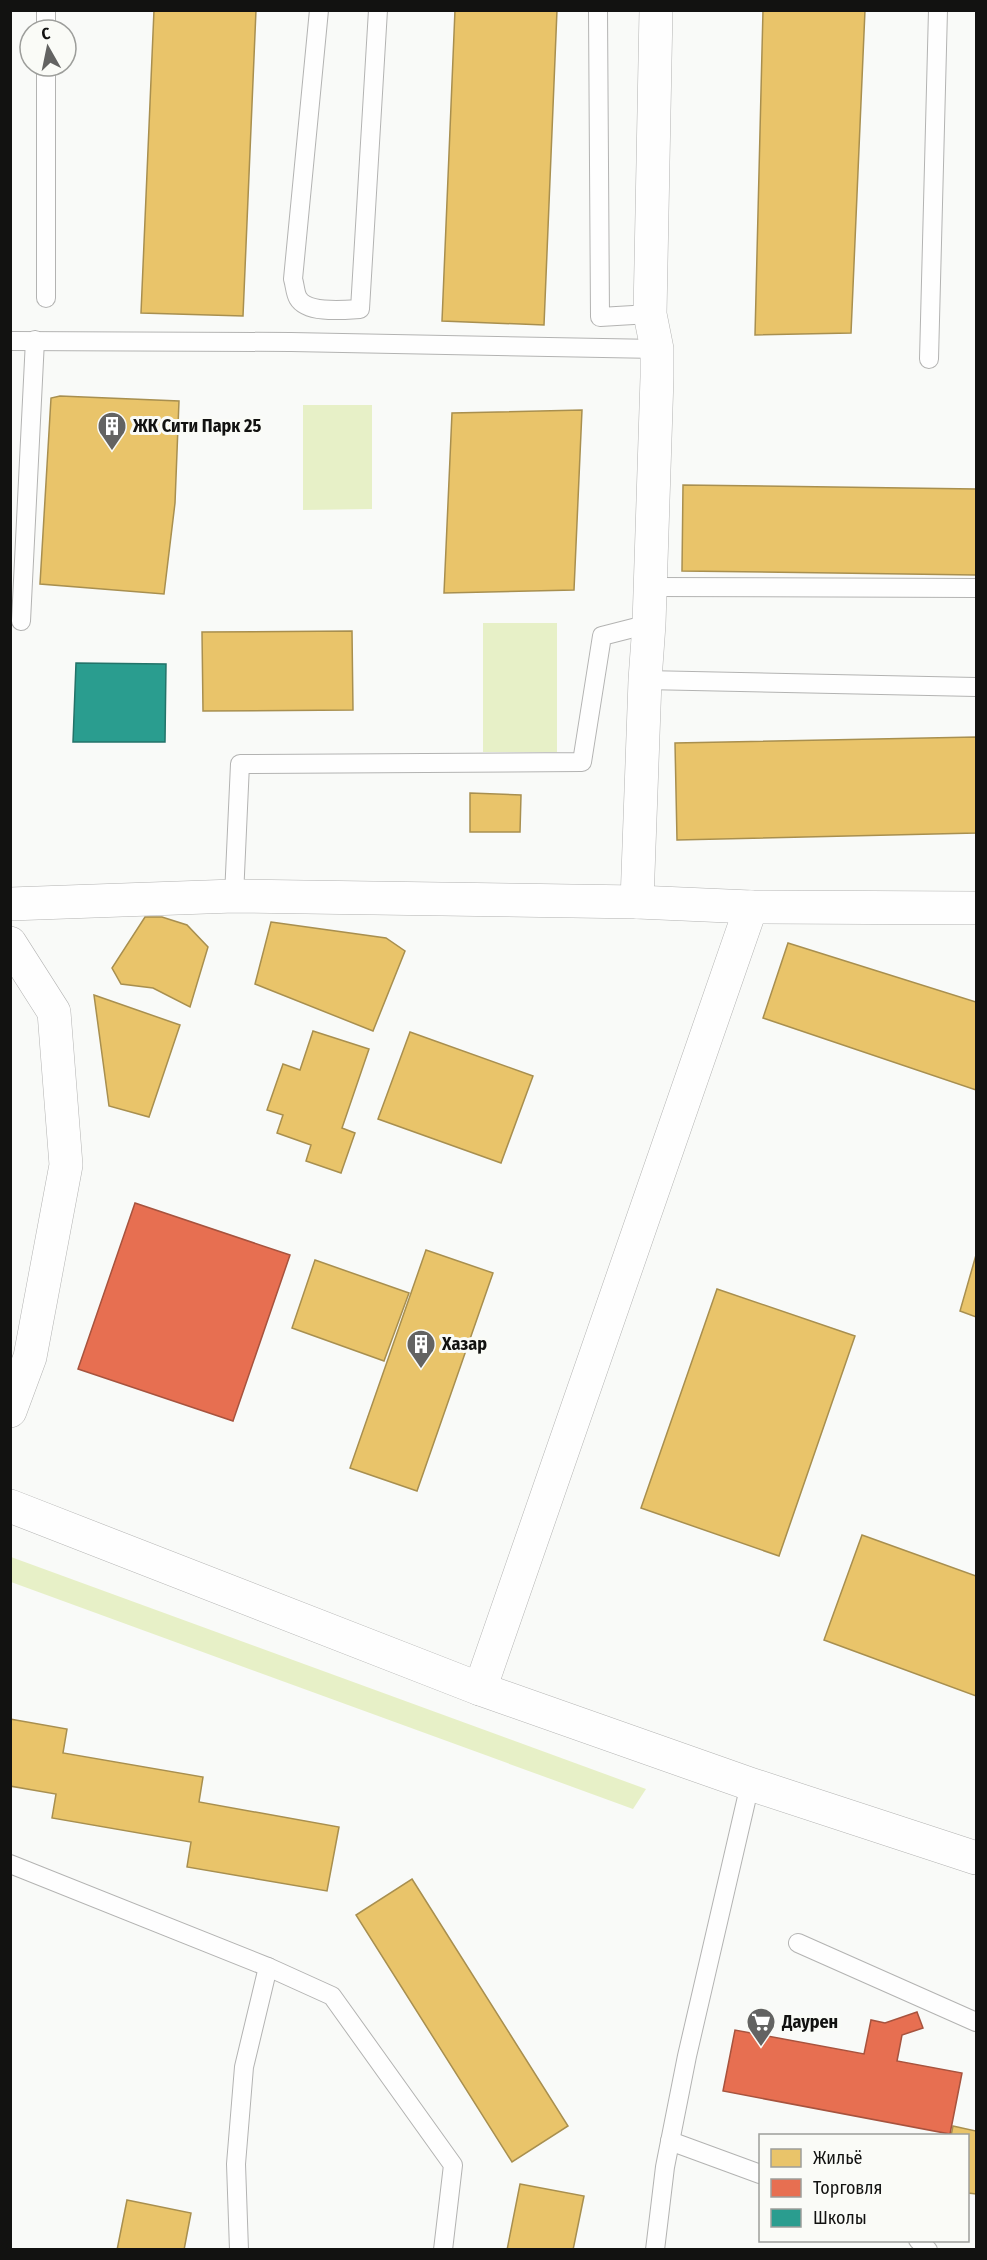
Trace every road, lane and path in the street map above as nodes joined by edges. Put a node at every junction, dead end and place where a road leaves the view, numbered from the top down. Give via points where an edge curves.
1 (319, 10) edge
2 (378, 10) edge
3 (598, 10) edge
4 (656, 10) edge
5 (938, 10) edge
6 (46, 78) edge
7 (46, 298) dead end
8 (650, 314) junction
9 (10, 340) edge
10 (35, 340) junction
11 (657, 349) junction
12 (929, 359) dead end
13 (650, 587) junction
14 (976, 588) edge
15 (21, 621) dead end
16 (650, 624) junction
17 (645, 680) junction
18 (976, 687) edge
19 (234, 896) junction
20 (637, 902) junction
21 (10, 904) edge
22 (751, 908) junction
23 (976, 908) edge
24 (10, 943) edge
25 (10, 1411) edge
26 (10, 1506) edge
27 (480, 1689) junction
28 (750, 1784) junction
29 (976, 1858) edge
30 (10, 1864) edge
31 (798, 1943) dead end
32 (268, 1967) junction
33 (976, 2022) edge
34 (670, 2141) junction
35 (759, 2174) edge
36 (239, 2250) edge
37 (443, 2250) edge
38 (656, 2250) edge

1 - 2 lane via 293,279 298,299 306,306 326,310 360,309
3 - 8 lane via 600,317
4 - 8 street
5 - 12 lane
6 - 7 lane
8 - 11 street
9 - 10 lane
10 - 11 lane
10 - 15 lane
11 - 13 street
13 - 14 lane
13 - 16 street
16 - 17 street
16 - 19 lane via 602,636 582,762 240,764
17 - 18 lane
17 - 20 street
19 - 20 street
19 - 21 street
20 - 22 street
22 - 23 street
22 - 27 street
24 - 25 street via 54,1012 66,1166 30,1357
26 - 27 street
27 - 28 street
28 - 29 street
28 - 34 lane
30 - 32 lane
31 - 33 lane
32 - 36 lane via 244,2067 236,2164
32 - 37 lane via 332,1996 453,2165
34 - 35 lane
34 - 38 lane

